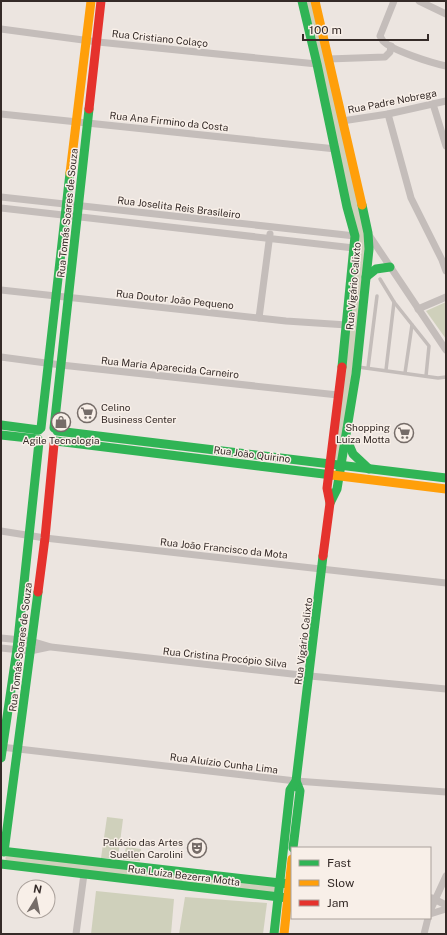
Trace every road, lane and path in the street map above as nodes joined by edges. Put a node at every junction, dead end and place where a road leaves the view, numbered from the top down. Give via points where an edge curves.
1 (91, 1) edge
2 (102, 1) edge
3 (302, 1) edge
4 (315, 1) edge
5 (394, 1) edge
6 (419, 1) edge
7 (446, 14) edge
8 (1, 29) edge
9 (86, 39) junction
10 (98, 42) junction
11 (391, 46) junction
12 (328, 59) junction
13 (318, 64) junction
14 (446, 66) edge
15 (446, 101) edge
16 (433, 104) junction
17 (1, 114) edge
18 (388, 114) junction
19 (342, 121) junction
20 (76, 122) junction
21 (88, 123) junction
22 (446, 146) edge
23 (336, 149) junction
24 (1, 197) edge
25 (67, 204) junction
26 (79, 205) junction
27 (1, 208) edge
28 (66, 215) junction
29 (78, 216) junction
30 (270, 228) junction
31 (368, 233) junction
32 (355, 236) junction
33 (269, 239) junction
34 (354, 248) junction
35 (390, 267) junction
36 (446, 271) edge
37 (366, 277) junction
38 (380, 279) dead end
39 (1, 290) edge
40 (56, 296) junction
41 (378, 296) dead end
42 (446, 297) edge
43 (69, 298) junction
44 (394, 302) junction
45 (418, 309) junction
46 (260, 318) junction
47 (347, 325) junction
48 (412, 325) junction
49 (446, 350) edge
50 (1, 356) edge
51 (49, 363) junction
52 (61, 365) junction
53 (356, 366) junction
54 (368, 368) junction
55 (386, 370) junction
56 (405, 373) junction
57 (426, 376) junction
58 (446, 376) edge
59 (338, 395) junction
60 (1, 425) edge
61 (40, 429) junction
62 (55, 430) junction
63 (1, 435) edge
64 (346, 439) junction
65 (39, 441) junction
66 (55, 442) junction
67 (330, 464) junction
68 (342, 466) junction
69 (369, 469) junction
70 (328, 475) junction
71 (340, 477) junction
72 (446, 478) edge
73 (446, 489) edge
74 (330, 503) junction
75 (1, 531) edge
76 (29, 535) junction
77 (45, 538) junction
78 (323, 569) junction
79 (446, 583) edge
80 (1, 638) edge
81 (18, 640) junction
82 (31, 641) junction
83 (51, 647) junction
84 (1, 648) edge
85 (17, 649) junction
86 (30, 651) junction
87 (310, 676) junction
88 (446, 689) edge
89 (2, 747) edge
90 (18, 749) junction
91 (1, 758) edge
92 (296, 781) junction
93 (446, 792) edge
94 (293, 847) edge
95 (3, 852) edge
96 (1, 864) edge
97 (84, 874) junction
98 (207, 875) junction
99 (446, 876) edge
100 (279, 883) junction
101 (291, 885) edge
102 (204, 888) junction
103 (277, 897) junction
104 (290, 898) edge
105 (432, 898) edge
106 (446, 904) edge
107 (446, 909) edge
108 (431, 913) edge
109 (428, 919) edge
110 (76, 934) edge
111 (274, 934) edge
112 (284, 934) edge
113 (424, 934) edge

1 - 9 main road, Rua Tomás Soares de Souza
2 - 10 main road, Rua Tomás Soares de Souza
3 - 13 main road, Rua Vigário Calixto
4 - 12 main road, Rua Vigário Calixto
5 - 11 street via 380,36
6 - 7 street
8 - 9 street, Rua Cristiano Colaço
9 - 10 street, Rua Cristiano Colaço
9 - 20 main road, Rua Tomás Soares de Souza
10 - 13 street, Rua Cristiano Colaço
10 - 21 main road, Rua Tomás Soares de Souza
11 - 12 street via 390,52 385,56
11 - 14 street
12 - 19 main road, Rua Vigário Calixto
13 - 23 main road, Rua Vigário Calixto
15 - 16 street, Rua Padre Nobrega
16 - 18 street, Rua Padre Nobrega
16 - 22 street
17 - 20 street, Rua Ana Firmino da Costa
18 - 19 street, Rua Padre Nobrega
18 - 36 street via 411,198
19 - 31 main road, Rua Vigário Calixto
20 - 21 street, Rua Ana Firmino da Costa
20 - 25 main road, Rua Tomás Soares de Souza
21 - 23 street, Rua Ana Firmino da Costa
21 - 26 main road, Rua Tomás Soares de Souza
23 - 32 main road, Rua Vigário Calixto
24 - 25 street, Rua Joselita Reis Brasileiro
25 - 26 street, Rua Joselita Reis Brasileiro
25 - 28 main road, Rua Tomás Soares de Souza
26 - 29 main road, Rua Tomás Soares de Souza
26 - 30 street, Rua Joselita Reis Brasileiro
27 - 28 street, Rua Joselita Reis Brasileiro
28 - 29 street, Rua Joselita Reis Brasileiro
28 - 40 main road, Rua Tomás Soares de Souza
29 - 33 street, Rua Joselita Reis Brasileiro
29 - 43 main road, Rua Tomás Soares de Souza
30 - 32 street, Rua Joselita Reis Brasileiro
30 - 33 street
31 - 35 street
31 - 37 main road, Rua Vigário Calixto
32 - 34 main road, Rua Vigário Calixto
33 - 34 street, Rua Joselita Reis Brasileiro
33 - 46 street
34 - 47 main road, Rua Vigário Calixto
35 - 37 main road via 373,270
35 - 45 street
37 - 53 main road, Rua Vigário Calixto
38 - 44 lane
39 - 40 street, Rua Doutor João Pequeno
40 - 43 street, Rua Doutor João Pequeno
40 - 51 main road, Rua Tomás Soares de Souza
41 - 54 lane
42 - 45 street
43 - 46 street, Rua Doutor João Pequeno
43 - 52 main road, Rua Tomás Soares de Souza
44 - 48 lane
44 - 55 lane
45 - 49 street
46 - 47 street, Rua Doutor João Pequeno
47 - 59 main road, Rua Vigário Calixto
48 - 56 lane
48 - 57 lane via 429,346
50 - 51 street, Rua Maria Aparecida Carneiro
51 - 52 street, Rua Maria Aparecida Carneiro
51 - 61 main road, Rua Tomás Soares de Souza
52 - 59 street, Rua Maria Aparecida Carneiro
52 - 62 main road, Rua Tomás Soares de Souza
53 - 54 lane
53 - 64 main road, Rua Vigário Calixto
54 - 55 lane
55 - 56 lane
56 - 57 lane
57 - 58 lane
59 - 67 main road, Rua Vigário Calixto
60 - 61 main road
61 - 62 main road via 48,426
61 - 65 main road
62 - 66 main road via 58,438
62 - 67 main road, Rua João Quirino
63 - 65 main road
64 - 68 main road, Rua Vigário Calixto
64 - 69 main road via 354,457
65 - 66 main road via 48,446
65 - 76 main road, Rua Tomás Soares de Souza
66 - 70 main road, Rua João Quirino
66 - 77 main road, Rua Tomás Soares de Souza
67 - 68 main road, Rua João Quirino
67 - 70 main road, Rua Vigário Calixto
68 - 69 main road, Rua João Quirino
68 - 71 main road, Rua Vigário Calixto
69 - 72 main road, Rua João Quirino
70 - 71 main road, Rua João Quirino
70 - 74 main road, Rua Vigário Calixto
71 - 73 main road, Rua João Quirino
71 - 74 main road, Rua Vigário Calixto
74 - 78 main road, Rua Vigário Calixto
75 - 76 street, Rua João Francisco da Mota
76 - 77 street, Rua João Francisco da Mota
76 - 81 main road, Rua Tomás Soares de Souza
77 - 78 street, Rua João Francisco da Mota
77 - 82 main road, Rua Tomás Soares de Souza
78 - 79 street, Rua João Francisco da Mota
78 - 87 main road, Rua Vigário Calixto
80 - 81 street, Rua Cristina Procópio Silva
81 - 82 street, Rua Cristina Procópio Silva
81 - 85 main road, Rua Tomás Soares de Souza
82 - 83 street, Rua Cristina Procópio Silva
82 - 86 main road, Rua Tomás Soares de Souza
83 - 86 street, Rua Cristina Procópio Silva
83 - 87 street, Rua Cristina Procópio Silva
84 - 85 street, Rua Cristina Procópio Silva
85 - 86 street, Rua Cristina Procópio Silva
85 - 89 main road, Rua Tomás Soares de Souza
86 - 90 main road, Rua Tomás Soares de Souza
87 - 88 street, Rua Cristina Procópio Silva
87 - 92 main road, Rua Vigário Calixto
89 - 90 street, Rua Aluízio Cunha Lima
89 - 91 main road, Rua Tomás Soares de Souza
90 - 92 street, Rua Aluízio Cunha Lima
90 - 95 main road, Rua Tomás Soares de Souza
92 - 93 street, Rua Aluízio Cunha Lima
92 - 94 main road, Rua Vigário Calixto via 300,791
92 - 100 main road, Rua Vigário Calixto via 290,790
95 - 98 main road, Rua Luiza Bezerra Motta
96 - 97 main road, Rua Luiza Bezerra Motta
97 - 102 main road, Rua Luiza Bezerra Motta
97 - 110 street
98 - 100 main road, Rua Luiza Bezerra Motta
98 - 102 main road
99 - 105 street
100 - 101 main road, Rua Luiza Bezerra Motta
100 - 103 main road, Rua Vigário Calixto
101 - 104 main road
102 - 103 main road, Rua Luiza Bezerra Motta
103 - 104 main road, Rua Luiza Bezerra Motta
103 - 111 main road, Rua Vigário Calixto
104 - 112 main road
105 - 106 street
107 - 108 street
109 - 113 street

